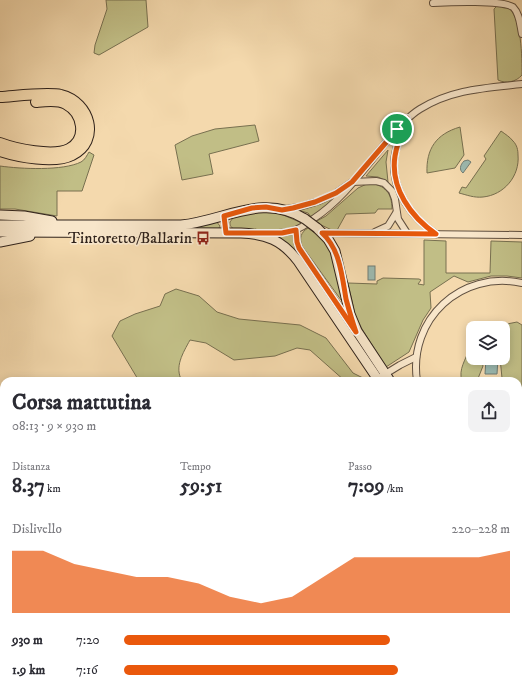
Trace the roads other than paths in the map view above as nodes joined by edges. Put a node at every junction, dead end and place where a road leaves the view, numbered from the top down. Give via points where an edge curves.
1 (433, 3) dead end
2 (522, 34) edge
3 (522, 84) edge
4 (0, 97) edge
5 (0, 102) edge
6 (407, 118) junction
7 (0, 143) edge
8 (0, 151) edge
9 (352, 182) junction
10 (282, 210) junction
11 (396, 213) junction
12 (0, 215) edge
13 (224, 216) junction
14 (0, 225) edge
15 (79, 225) junction
16 (136, 229) junction
17 (296, 230) junction
18 (319, 231) junction
19 (0, 232) edge
20 (45, 233) junction
21 (226, 233) junction
22 (241, 234) junction
23 (370, 234) junction
24 (407, 234) junction
25 (436, 234) junction
26 (522, 235) edge
27 (0, 242) edge
28 (522, 283) edge
29 (356, 332) junction
30 (416, 357) junction
31 (382, 377) edge
32 (382, 377) edge
33 (385, 377) edge
34 (417, 377) edge

1 - 2 street via 489,0 504,2 517,13
3 - 6 street via 452,94 430,103
4 - 8 highway via 54,94 67,97 83,109 89,127 82,148 67,158 29,158
5 - 7 highway via 64,103 77,113 82,130 77,143 61,151 28,150
6 - 9 street
6 - 25 street via 397,146 394,164 397,185 405,203 418,219
9 - 10 street via 336,193 315,202
9 - 11 street via 372,180 384,183 394,195
9 - 17 street via 332,205
10 - 13 main road via 252,208
10 - 18 main road, bridge via 305,220
11 - 23 street via 388,226
11 - 24 street
12 - 15 main road via 24,216
13 - 16 main road via 187,225
13 - 21 street
14 - 15 main road
15 - 16 main road
16 - 20 main road
16 - 21 main road
17 - 22 street
17 - 29 street via 299,248
18 - 23 street
18 - 29 main road via 329,240 335,251
19 - 20 main road
20 - 27 main road
21 - 22 main road
22 - 31 main road via 272,238 294,256
23 - 24 street
24 - 25 street
25 - 26 street
28 - 30 street via 486,282 470,286 452,296 428,323 420,338
29 - 32 main road
30 - 33 street via 400,365
30 - 34 street

